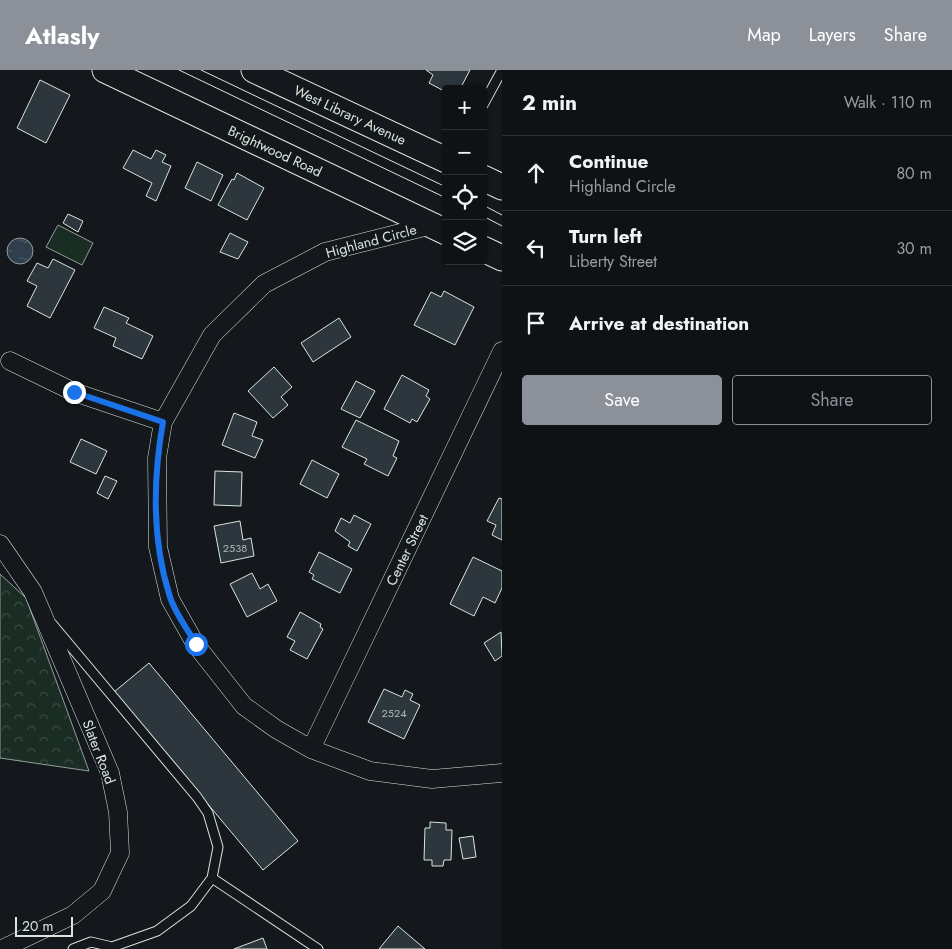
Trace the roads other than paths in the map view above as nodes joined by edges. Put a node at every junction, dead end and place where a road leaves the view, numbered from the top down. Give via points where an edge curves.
1 (105, 70) edge
2 (254, 70) edge
3 (502, 70) edge
4 (487, 98) edge
5 (442, 158) edge
6 (487, 180) edge
7 (502, 186) edge
8 (439, 228) edge
9 (487, 251) edge
10 (502, 258) edge
11 (502, 351) edge
12 (10, 361) dead end
13 (163, 422) junction
14 (0, 544) edge
15 (40, 608) junction
16 (311, 749) junction
17 (502, 772) edge
18 (212, 878) junction
19 (2, 949) edge
20 (74, 949) edge
21 (318, 949) edge

1 - 8 street, Brightwood Road
2 - 5 street, West Library Avenue
3 - 4 lane
6 - 7 street
8 - 13 street, Highland Circle via 325,252 264,284 212,336
9 - 10 street
11 - 16 street, Center Street
12 - 13 street via 74,392
13 - 16 street, Highland Circle via 157,458 158,547 170,599 196,644 244,706
14 - 15 street, Slater Road
15 - 18 lane via 208,813 218,847
15 - 19 street, Slater Road via 110,773 118,812 120,853 102,892 73,915
16 - 17 street, Highland Circle via 370,771 432,779
18 - 20 lane via 192,906 157,931 112,947 91,942
18 - 21 lane

